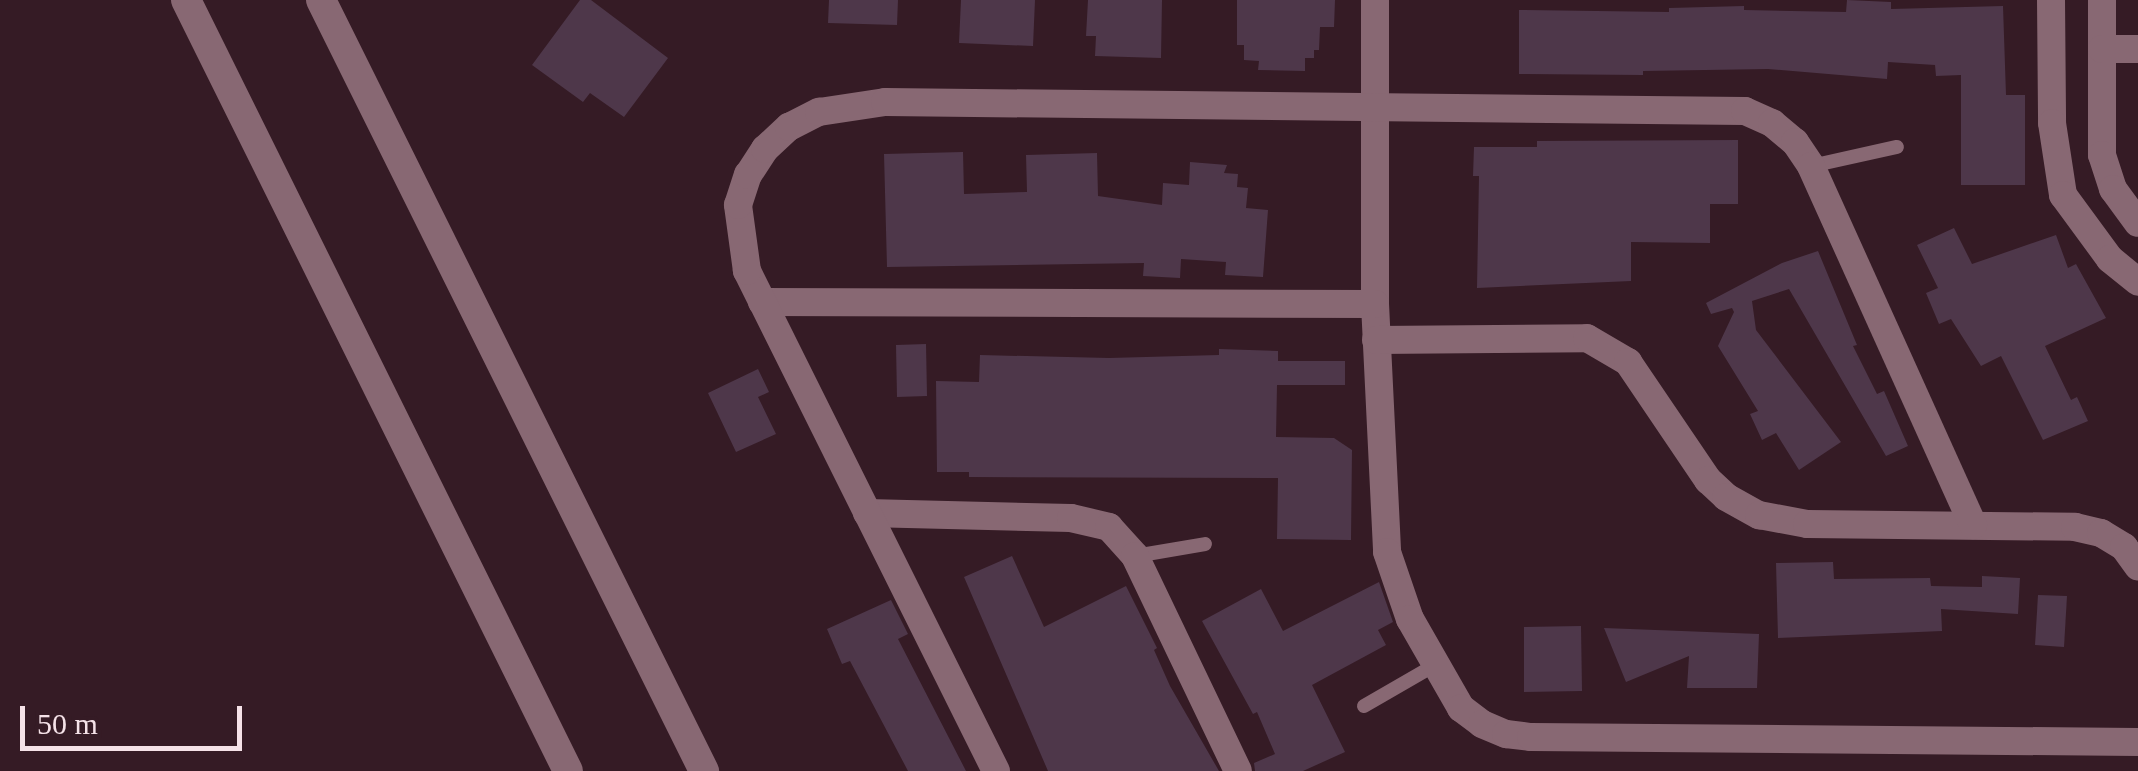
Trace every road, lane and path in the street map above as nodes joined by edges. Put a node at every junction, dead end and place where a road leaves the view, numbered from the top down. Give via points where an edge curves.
1 (186, 0) edge
2 (321, 0) edge
3 (1375, 0) edge
4 (2051, 0) edge
5 (2102, 0) edge
6 (2102, 49) junction
7 (2138, 50) edge
8 (1374, 107) junction
9 (1897, 146) dead end
10 (1812, 166) junction
11 (2138, 223) edge
12 (2138, 282) edge
13 (762, 302) junction
14 (1375, 304) junction
15 (1376, 340) junction
16 (867, 513) junction
17 (1973, 525) junction
18 (1205, 544) dead end
19 (1135, 556) junction
20 (2138, 566) edge
21 (1435, 664) junction
22 (1364, 706) dead end
23 (2138, 742) edge
24 (568, 771) edge
25 (704, 771) edge
26 (996, 771) edge
27 (1238, 771) edge

1 - 24 street
2 - 25 street
3 - 8 street
4 - 12 street via 2052,122 2063,195 2110,259
5 - 6 street
6 - 7 street
6 - 11 street via 2102,154 2114,189
8 - 10 street via 1744,111 1772,122
8 - 13 street via 885,102 819,112 765,148 738,205 747,271
8 - 14 street
9 - 10 lane
10 - 17 street
13 - 14 street
13 - 16 street
14 - 15 street
15 - 17 street via 1587,338 1628,362 1708,480 1747,510 1807,524
15 - 21 street via 1389,562 1401,601
16 - 19 street via 1091,520 1109,527
16 - 26 street
17 - 20 street via 2102,533
18 - 19 lane
19 - 27 street
21 - 22 lane
21 - 23 street via 1462,708 1482,724 1531,737

